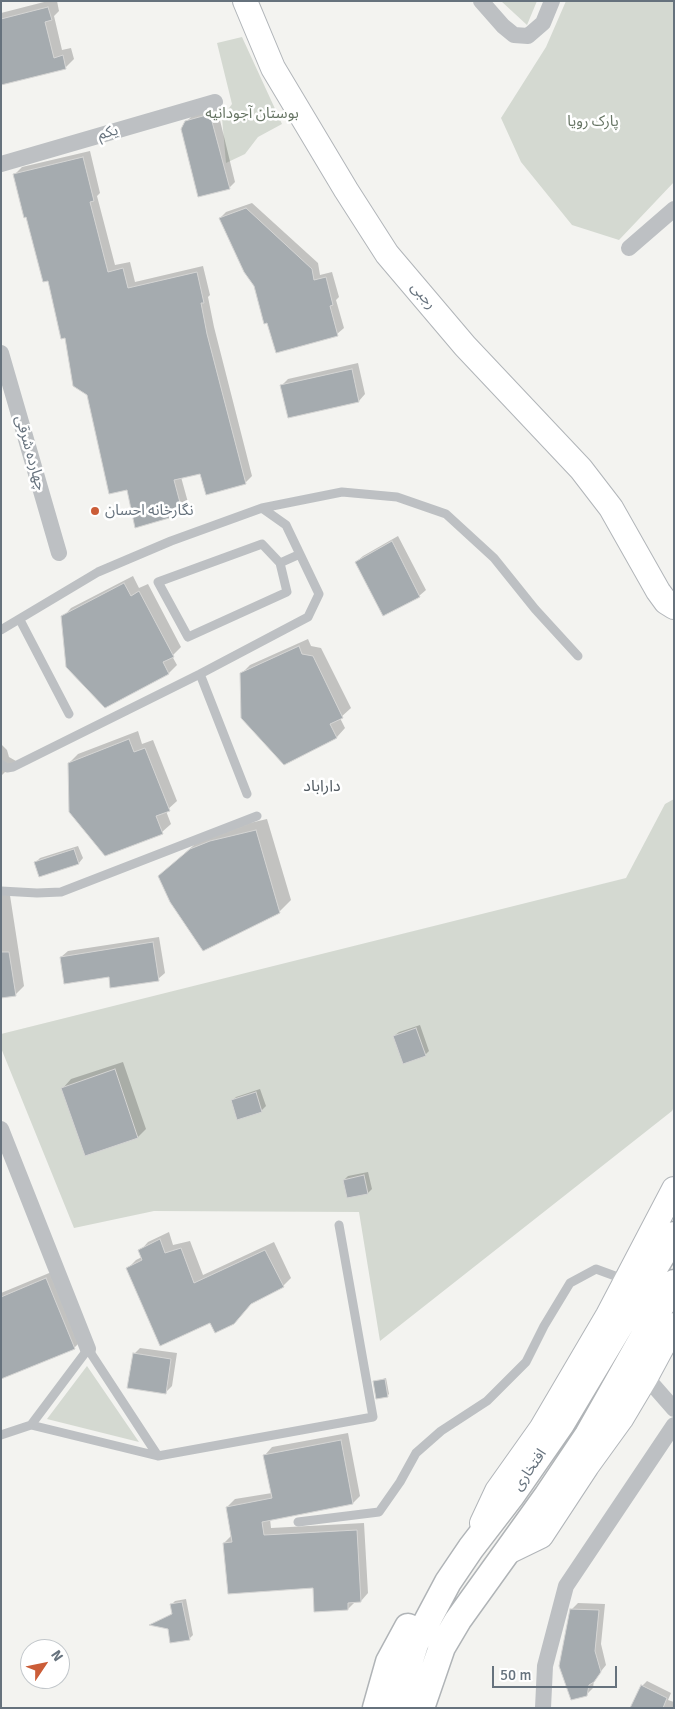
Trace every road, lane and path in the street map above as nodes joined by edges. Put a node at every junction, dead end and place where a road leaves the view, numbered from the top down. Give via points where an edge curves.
1 (245, 1) edge
2 (481, 1) edge
3 (552, 1) edge
4 (215, 102) dead end
5 (1, 164) edge
6 (674, 209) edge
7 (629, 248) dead end
8 (1, 352) edge
9 (262, 508) junction
10 (59, 553) dead end
11 (300, 554) junction
12 (642, 561) junction
13 (280, 563) junction
14 (674, 583) edge
15 (674, 607) edge
16 (20, 620) junction
17 (1, 630) edge
18 (578, 656) dead end
19 (200, 674) junction
20 (70, 714) dead end
21 (1, 764) edge
22 (247, 794) dead end
23 (257, 816) dead end
24 (1, 891) edge
25 (1, 1129) edge
26 (674, 1189) edge
27 (340, 1225) dead end
28 (674, 1235) edge
29 (627, 1280) junction
30 (674, 1283) edge
31 (674, 1325) edge
32 (88, 1348) junction
33 (646, 1377) junction
34 (674, 1409) edge
35 (31, 1425) junction
36 (674, 1425) edge
37 (1, 1434) edge
38 (158, 1456) junction
39 (524, 1478) junction
40 (547, 1496) junction
41 (298, 1522) dead end
42 (471, 1548) junction
43 (506, 1553) junction
44 (448, 1582) junction
45 (376, 1708) edge
46 (395, 1708) edge
47 (421, 1708) edge
48 (543, 1708) edge

1 - 12 main road, رجبی via 273,68 387,254 465,346 581,469 611,508
2 - 3 street via 514,35 528,36 543,23
4 - 5 street, یکم
6 - 7 street
8 - 10 street, چهارده شرقی
9 - 11 lane via 286,525
9 - 16 lane via 98,572
9 - 18 lane via 342,492 397,497 446,514 494,558
11 - 13 lane
11 - 19 lane via 319,594 308,618
12 - 14 main road, رجبی
12 - 15 main road, رجبی via 658,591
13 - 13 lane via 287,592 188,637 158,582 262,544
16 - 17 lane
16 - 20 lane
19 - 21 lane via 13,767
19 - 22 lane
23 - 24 lane via 61,892
25 - 32 street
26 - 29 main road
27 - 38 lane via 373,1417
28 - 39 main road, افتخاری via 562,1424
29 - 41 lane via 596,1270 570,1283 526,1362 487,1401 416,1452 379,1512
29 - 42 main road via 541,1429 497,1491
30 - 40 main road, افتخاری via 588,1434
31 - 33 main road
32 - 35 lane
32 - 38 lane
33 - 34 street
33 - 43 main road via 541,1536
35 - 37 lane
35 - 38 lane
36 - 48 street via 566,1586 545,1666
39 - 40 main road via 537,1497
39 - 42 main road, افتخاری
40 - 43 main road, افتخاری
42 - 44 main road, افتخاری
43 - 47 main road, افتخاری via 442,1647
44 - 45 main road via 413,1618 390,1662
44 - 46 main road, افتخاری via 415,1644

